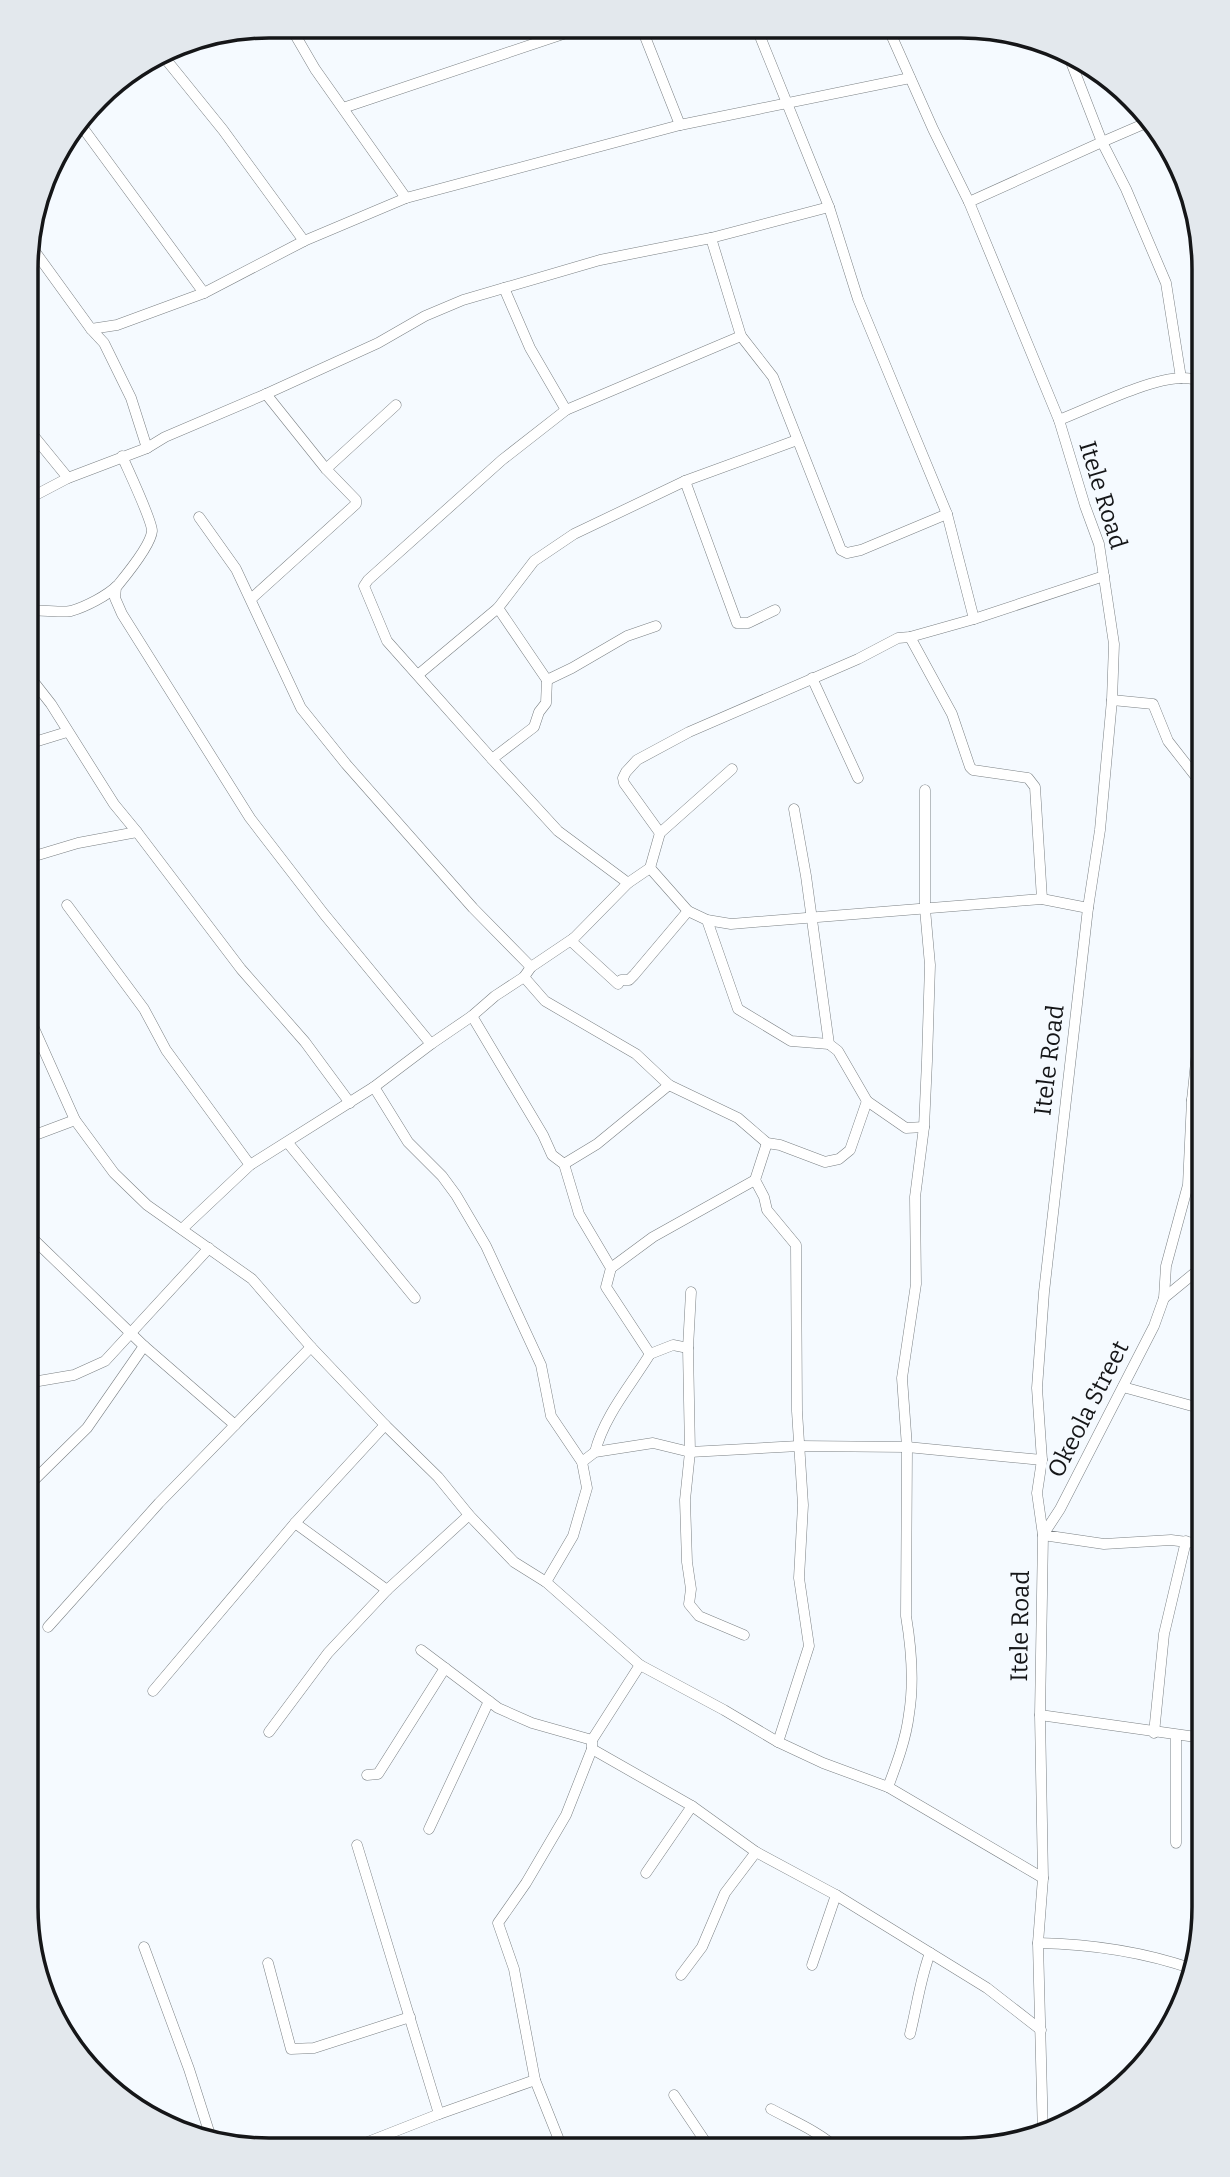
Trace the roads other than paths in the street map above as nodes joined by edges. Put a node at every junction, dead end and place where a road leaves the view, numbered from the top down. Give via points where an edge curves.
1 (297, 38) edge
2 (550, 38) edge
3 (646, 38) edge
4 (761, 38) edge
5 (892, 38) edge
6 (169, 61) edge
7 (1073, 68) edge
8 (910, 78) junction
9 (787, 103) junction
10 (343, 108) junction
11 (680, 125) junction
12 (1141, 125) edge
13 (85, 131) edge
14 (1102, 142) junction
15 (406, 198) junction
16 (969, 202) junction
17 (829, 207) junction
18 (711, 238) junction
19 (304, 241) junction
20 (39, 257) edge
21 (504, 288) junction
22 (204, 293) junction
23 (117, 325) junction
24 (91, 329) junction
25 (741, 336) junction
26 (104, 343) junction
27 (1181, 378) junction
28 (1192, 379) edge
29 (267, 394) junction
30 (397, 405) dead end
31 (566, 410) junction
32 (1059, 420) junction
33 (797, 440) junction
34 (38, 441) edge
35 (147, 448) junction
36 (122, 456) junction
37 (326, 469) junction
38 (68, 478) junction
39 (685, 481) junction
40 (38, 494) edge
41 (947, 514) junction
42 (199, 517) dead end
43 (1104, 576) junction
44 (116, 587) junction
45 (251, 599) junction
46 (498, 608) junction
47 (775, 610) dead end
48 (38, 611) edge
49 (974, 619) junction
50 (656, 626) dead end
51 (910, 637) junction
52 (419, 674) junction
53 (812, 678) junction
54 (547, 680) junction
55 (38, 687) edge
56 (1112, 700) junction
57 (67, 732) junction
58 (38, 741) edge
59 (492, 759) junction
60 (732, 769) dead end
61 (1192, 771) edge
62 (858, 778) dead end
63 (925, 790) dead end
64 (794, 808) dead end
65 (138, 832) junction
66 (660, 833) junction
67 (38, 855) edge
68 (650, 868) junction
69 (628, 883) junction
70 (1042, 899) junction
71 (66, 905) dead end
72 (1088, 908) junction
73 (925, 909) junction
74 (688, 911) junction
75 (811, 916) junction
76 (707, 920) junction
77 (574, 938) junction
78 (531, 967) junction
79 (524, 977) junction
80 (472, 1016) junction
81 (38, 1044) edge
82 (431, 1044) junction
83 (828, 1044) junction
84 (669, 1086) junction
85 (374, 1087) junction
86 (867, 1101) junction
87 (350, 1103) junction
88 (1191, 1111) edge
89 (75, 1120) junction
90 (924, 1128) junction
91 (38, 1134) edge
92 (288, 1143) junction
93 (767, 1143) junction
94 (564, 1164) junction
95 (250, 1166) junction
96 (755, 1180) junction
97 (182, 1229) junction
98 (38, 1244) edge
99 (209, 1248) junction
100 (611, 1268) junction
101 (1191, 1276) edge
102 (691, 1292) dead end
103 (415, 1298) dead end
104 (1164, 1298) junction
105 (129, 1332) junction
106 (144, 1346) junction
107 (311, 1347) junction
108 (688, 1348) junction
109 (650, 1354) junction
110 (38, 1381) edge
111 (1123, 1387) junction
112 (1191, 1406) edge
113 (235, 1425) junction
114 (385, 1425) junction
115 (799, 1446) junction
116 (907, 1447) junction
117 (594, 1452) junction
118 (690, 1452) junction
119 (1042, 1460) junction
120 (582, 1462) junction
121 (38, 1476) edge
122 (469, 1516) junction
123 (295, 1523) junction
124 (1043, 1535) junction
125 (1186, 1541) junction
126 (1191, 1542) edge
127 (546, 1582) junction
128 (387, 1590) junction
129 (48, 1627) dead end
130 (744, 1635) dead end
131 (421, 1650) dead end
132 (640, 1665) junction
133 (445, 1668) junction
134 (153, 1691) dead end
135 (489, 1701) junction
136 (1040, 1715) junction
137 (269, 1732) dead end
138 (1154, 1733) junction
139 (1176, 1735) junction
140 (1191, 1737) edge
141 (778, 1742) junction
142 (592, 1744) junction
143 (367, 1775) dead end
144 (888, 1787) junction
145 (692, 1806) junction
146 (429, 1829) dead end
147 (1177, 1843) dead end
148 (357, 1845) dead end
149 (756, 1852) junction
150 (646, 1873) dead end
151 (1043, 1878) junction
152 (836, 1895) junction
153 (1038, 1943) junction
154 (144, 1947) dead end
155 (930, 1953) junction
156 (268, 1963) dead end
157 (812, 1965) dead end
158 (1183, 1966) edge
159 (681, 1975) dead end
160 (410, 2017) junction
161 (1041, 2030) junction
162 (910, 2034) dead end
163 (535, 2080) junction
164 (674, 2095) dead end
165 (771, 2109) dead end
166 (439, 2114) junction
167 (1043, 2123) edge
168 (208, 2130) edge
169 (377, 2138) edge
170 (558, 2138) edge
171 (703, 2138) edge
172 (826, 2138) edge

1 - 10 street
2 - 10 street
3 - 11 street
4 - 9 street
5 - 8 street, Itele Road
6 - 19 street
7 - 14 street
8 - 9 street
8 - 16 street, Itele Road
9 - 11 street
9 - 17 street
10 - 15 street
11 - 15 street
12 - 14 street
13 - 22 street
14 - 16 street
14 - 27 street via 1166,283
15 - 19 street
16 - 32 street, Itele Road
17 - 18 street
17 - 41 street via 858,299
18 - 21 street via 600,260
18 - 25 street
19 - 22 street
20 - 24 street
21 - 29 street via 425,316
21 - 31 street via 530,348
22 - 23 street
23 - 24 street
23 - 26 street
24 - 26 street
25 - 31 street
25 - 33 street via 773,377
26 - 35 street via 131,398
27 - 28 street
27 - 32 street via 1132,390
29 - 35 street
29 - 37 street
30 - 37 street
31 - 52 street via 502,460 363,586 387,641
32 - 43 street, Itele Road via 1099,544
33 - 39 street
33 - 41 street via 841,551 861,551
34 - 38 street
35 - 36 street
36 - 38 street
36 - 44 street via 152,532
37 - 45 street via 356,505
38 - 40 street
39 - 46 street via 574,534 534,561
39 - 47 street via 737,623 748,623
41 - 49 street
42 - 45 street
43 - 49 street
43 - 56 street, Itele Road via 1114,644
44 - 48 street via 81,608
44 - 82 street via 122,614 250,818
45 - 78 street via 301,708 473,908
46 - 52 street
46 - 54 street
49 - 51 street
50 - 54 street via 627,636
51 - 53 street via 898,638
51 - 70 street via 952,714 970,767 1033,781
52 - 59 street
53 - 62 street
53 - 66 street via 637,760 622,778
54 - 59 street via 546,703 534,727
55 - 57 street
56 - 61 street via 1153,704 1168,741
56 - 72 street, Itele Road
57 - 58 street
57 - 65 street
59 - 69 street via 558,831
60 - 66 street
63 - 73 street
64 - 75 street
65 - 67 street
65 - 87 street
66 - 68 street
68 - 69 street
68 - 74 street
69 - 77 street
70 - 72 street
70 - 73 street
71 - 95 street via 144,1009 166,1050
72 - 119 street, Itele Road via 1044,1292 1037,1388
73 - 75 street
73 - 90 street via 930,965
74 - 76 street
74 - 77 street via 634,975 618,984 571,941
75 - 76 street via 731,924
75 - 83 street
76 - 83 street via 738,1009 791,1041
77 - 78 street
78 - 79 street
79 - 80 street
79 - 84 street via 545,1001 636,1054
80 - 82 street
80 - 94 street via 552,1155
81 - 89 street
82 - 85 street
83 - 86 street via 838,1051
84 - 93 street via 738,1118
84 - 94 street via 597,1144
85 - 87 street
85 - 120 street via 408,1142 456,1195 486,1246 541,1364 551,1416
86 - 90 street via 906,1128
86 - 93 street via 850,1150 839,1159 825,1162
87 - 92 street
88 - 104 street via 1188,1185 1166,1266
89 - 91 street
89 - 97 street via 114,1173 147,1205
90 - 116 street via 915,1197 916,1284 902,1378
92 - 95 street
92 - 103 street
93 - 96 street
94 - 100 street via 579,1214
95 - 97 street
96 - 100 street via 653,1237
96 - 115 street via 767,1210 796,1245
97 - 99 street
98 - 105 street
99 - 105 street
99 - 107 street via 252,1279
100 - 109 street via 606,1287
101 - 104 street
102 - 108 street
104 - 111 street, Okeola Street
105 - 106 street
105 - 110 street via 105,1361 74,1375
106 - 113 street
106 - 121 street via 87,1428
107 - 113 street
107 - 114 street
108 - 109 street via 673,1345
108 - 118 street
109 - 117 street via 607,1421
111 - 112 street
111 - 124 street, Okeola Street
113 - 129 street
114 - 122 street via 438,1477
114 - 123 street
115 - 116 street
115 - 118 street
115 - 141 street via 803,1505 799,1578 809,1646
116 - 119 street
116 - 144 street via 910,1712
117 - 118 street via 653,1443
117 - 120 street
118 - 130 street via 685,1500 689,1604 699,1616
119 - 124 street, Itele Road via 1037,1493
120 - 127 street via 587,1488 573,1536
122 - 127 street via 514,1562
122 - 128 street
123 - 128 street
123 - 134 street
124 - 125 street via 1104,1544
124 - 136 street, Itele Road
125 - 126 street
125 - 138 street via 1164,1634
127 - 132 street
128 - 137 street via 328,1653
131 - 133 street
132 - 141 street
132 - 142 street
133 - 135 street
133 - 143 street via 378,1774
135 - 142 street via 532,1723
135 - 146 street
136 - 138 street
136 - 151 street, Itele Road
138 - 139 street
139 - 140 street
139 - 147 street
141 - 144 street
142 - 145 street
142 - 163 street via 566,1815 498,1923 514,1969
144 - 151 street
145 - 149 street
145 - 150 street
148 - 160 street
149 - 152 street
149 - 159 street via 725,1893 702,1947
151 - 153 street, Itele Road
152 - 155 street
152 - 157 street
153 - 158 street via 1071,1944
153 - 161 street, Itele Road
154 - 168 street
155 - 161 street via 987,1988
155 - 162 street
156 - 160 street via 291,2049 314,2048
160 - 166 street
161 - 167 street, Itele Road
163 - 166 street
163 - 170 street
164 - 171 street
165 - 172 street
166 - 169 street

